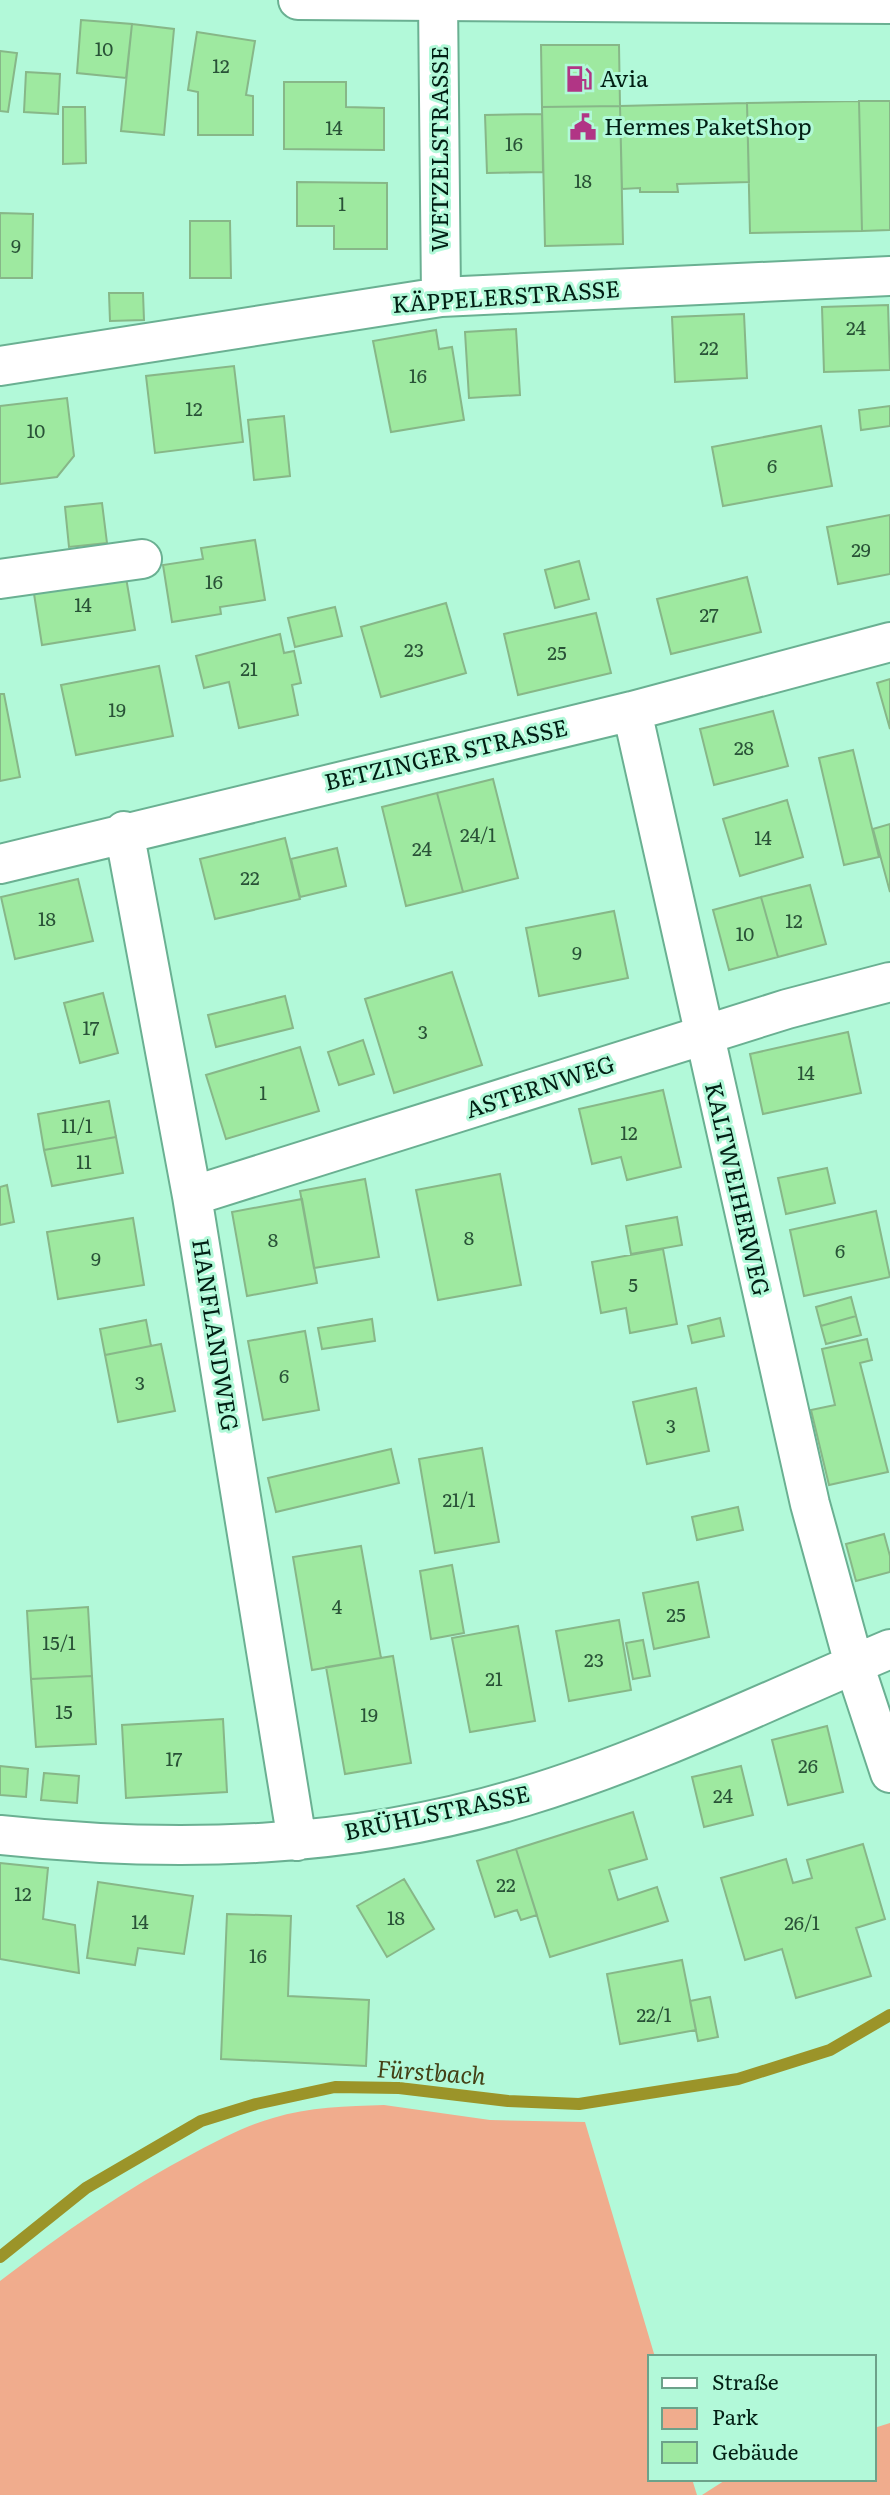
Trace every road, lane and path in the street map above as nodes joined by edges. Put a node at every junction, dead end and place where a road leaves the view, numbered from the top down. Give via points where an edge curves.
1 (298, 0) edge
2 (438, 1) edge
3 (890, 4) edge
4 (890, 276) edge
5 (441, 297) junction
6 (0, 366) edge
7 (142, 559) dead end
8 (0, 579) edge
9 (890, 642) edge
10 (632, 711) junction
11 (124, 831) junction
12 (0, 864) edge
13 (890, 982) edge
14 (703, 1035) junction
15 (192, 1196) junction
16 (890, 1649) edge
17 (854, 1664) junction
18 (890, 1773) edge
19 (0, 1835) edge
20 (297, 1841) junction

1 - 2 street
2 - 3 street
2 - 5 street, WETZELSTRASSE
4 - 5 street, KÄPPELERSTRASSE
5 - 6 street, KÄPPELERSTRASSE
7 - 8 street
9 - 10 street, BETZINGER STRASSE
10 - 11 street, BETZINGER STRASSE
10 - 14 street, KALTWEIHERWEG
11 - 12 street, BETZINGER STRASSE
11 - 15 street, HANFLANDWEG
13 - 14 street, ASTERNWEG
14 - 15 street, ASTERNWEG
14 - 17 street, KALTWEIHERWEG via 810,1504
15 - 20 street, HANFLANDWEG
16 - 17 street, BRÜHLSTRASSE
17 - 18 street, KALTWEIHERWEG
17 - 20 street, BRÜHLSTRASSE via 660,1747 523,1797 444,1816
19 - 20 street, BRÜHLSTRASSE via 158,1847

